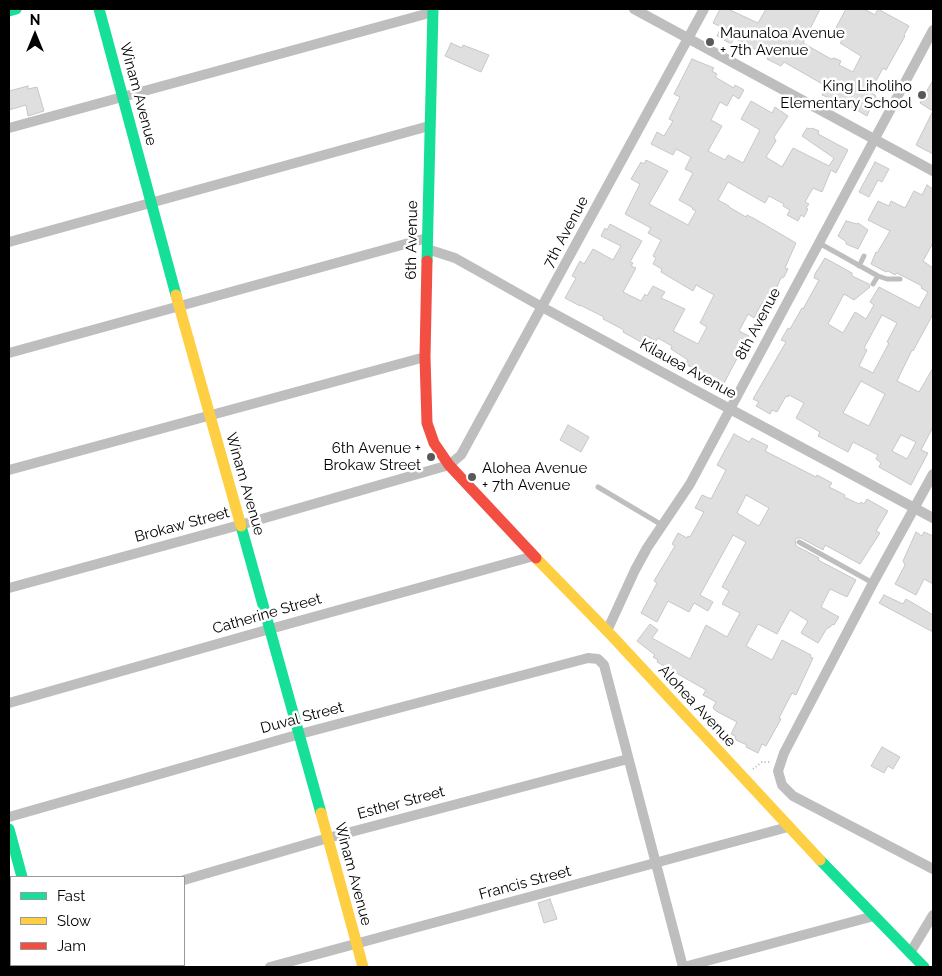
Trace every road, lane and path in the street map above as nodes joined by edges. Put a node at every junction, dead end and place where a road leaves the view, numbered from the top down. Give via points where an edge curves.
1 (16, 9) edge
2 (99, 9) edge
3 (634, 9) edge
4 (704, 9) edge
5 (433, 10) edge
6 (9, 11) edge
7 (933, 30) edge
8 (688, 38) junction
9 (124, 97) junction
10 (429, 126) junction
11 (9, 128) edge
12 (874, 139) junction
13 (933, 171) edge
14 (150, 202) junction
15 (9, 242) edge
16 (818, 243) junction
17 (427, 244) junction
18 (864, 256) dead end
19 (858, 266) junction
20 (878, 276) junction
21 (900, 279) dead end
22 (873, 284) dead end
23 (180, 307) junction
24 (542, 307) junction
25 (9, 354) edge
26 (425, 356) junction
27 (730, 409) junction
28 (210, 416) junction
29 (449, 465) junction
30 (9, 470) edge
31 (933, 474) edge
32 (598, 487) dead end
33 (914, 507) junction
34 (933, 518) edge
35 (242, 524) junction
36 (663, 525) junction
37 (799, 542) dead end
38 (534, 556) junction
39 (873, 583) junction
40 (9, 588) edge
41 (270, 629) junction
42 (607, 631) junction
43 (9, 704) edge
44 (300, 734) junction
45 (628, 759) junction
46 (9, 817) edge
47 (788, 827) junction
48 (9, 829) edge
49 (328, 838) junction
50 (655, 864) junction
51 (933, 869) edge
52 (22, 876) edge
53 (185, 880) edge
54 (933, 915) edge
55 (874, 916) junction
56 (357, 943) junction
57 (910, 953) junction
58 (270, 967) edge
59 (363, 967) edge
60 (683, 967) edge
61 (924, 967) edge

1 - 6 street
2 - 9 street, Winam Avenue
3 - 8 street
4 - 8 street, 7th Avenue
5 - 9 street
5 - 10 street, 6th Avenue
7 - 12 street, 8th Avenue
8 - 12 street
8 - 24 street, 7th Avenue
9 - 11 street
9 - 14 street, Winam Avenue
10 - 14 street
10 - 17 street, 6th Avenue
12 - 13 street
12 - 16 street, 8th Avenue
14 - 15 street
14 - 23 street, Winam Avenue
16 - 19 lane
16 - 27 street, 8th Avenue
17 - 23 street
17 - 24 street, Kilauea Avenue
17 - 26 street, 6th Avenue
18 - 19 lane
19 - 20 lane
20 - 21 lane
20 - 22 lane
23 - 25 street
23 - 28 street, Winam Avenue
24 - 27 street, Kilauea Avenue
24 - 29 street, 7th Avenue via 461,455
26 - 28 street
26 - 29 street, 6th Avenue via 427,423 440,454
27 - 33 street, Kilauea Avenue
27 - 36 street, 8th Avenue via 690,484
28 - 30 street
28 - 35 street, Winam Avenue
29 - 35 street, Brokaw Street
29 - 38 street, Alohea Avenue
31 - 33 street
32 - 36 lane
33 - 34 street, Kilauea Avenue
33 - 39 street
35 - 40 street, Brokaw Street
35 - 41 street, Winam Avenue
36 - 42 street, 8th Avenue via 635,570
37 - 39 lane
38 - 41 street, Catherine Street
38 - 42 street, Alohea Avenue
39 - 51 street via 784,753 779,779 793,796
41 - 43 street, Catherine Street
41 - 44 street, Winam Avenue
42 - 47 street, Alohea Avenue
44 - 45 street, Duval Street via 588,658 598,659 604,665
44 - 46 street, Duval Street
44 - 49 street, Winam Avenue
45 - 49 street, Esther Street
45 - 50 street
47 - 50 street, Francis Street
47 - 55 street, Alohea Avenue
48 - 52 street
49 - 53 street, Esther Street
49 - 56 street, Winam Avenue
50 - 56 street, Francis Street
50 - 60 street
54 - 57 street
55 - 57 street, Alohea Avenue
55 - 60 street
56 - 58 street, Francis Street
56 - 59 street, Winam Avenue
57 - 61 street, Alohea Avenue

